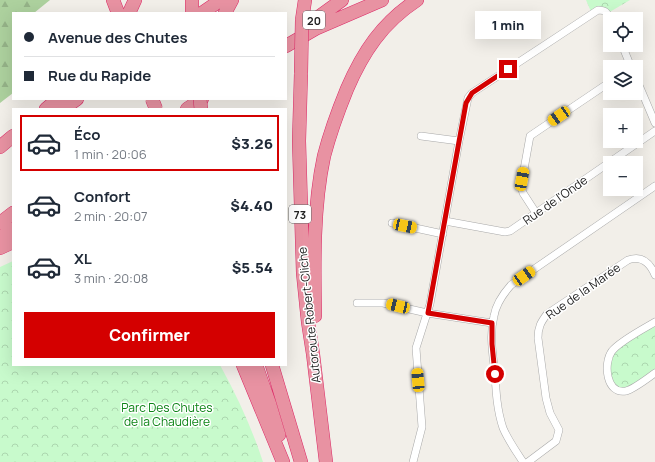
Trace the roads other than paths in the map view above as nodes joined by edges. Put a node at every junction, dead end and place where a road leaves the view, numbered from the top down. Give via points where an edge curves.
1 (113, 0) edge
2 (135, 0) edge
3 (192, 0) edge
4 (221, 0) edge
5 (232, 0) edge
6 (304, 0) edge
7 (342, 0) edge
8 (382, 0) edge
9 (417, 0) edge
10 (118, 12) edge
11 (129, 12) edge
12 (192, 12) edge
13 (203, 12) edge
14 (226, 12) edge
15 (606, 12) edge
16 (287, 39) edge
17 (287, 45) edge
18 (603, 87) edge
19 (643, 95) edge
20 (57, 100) edge
21 (76, 100) edge
22 (157, 100) edge
23 (200, 100) edge
24 (47, 108) edge
25 (64, 108) edge
26 (147, 108) edge
27 (188, 108) edge
28 (655, 123) edge
29 (655, 131) edge
30 (420, 136) dead end
31 (12, 137) edge
32 (459, 141) junction
33 (12, 144) edge
34 (0, 147) edge
35 (0, 152) edge
36 (655, 186) edge
37 (536, 213) junction
38 (12, 214) edge
39 (445, 221) junction
40 (0, 223) edge
41 (392, 223) dead end
42 (12, 230) edge
43 (443, 234) junction
44 (0, 238) edge
45 (12, 242) edge
46 (0, 248) edge
47 (655, 276) edge
48 (357, 303) dead end
49 (428, 313) junction
50 (655, 322) edge
51 (492, 323) junction
52 (313, 354) junction
53 (243, 366) edge
54 (256, 366) edge
55 (272, 366) edge
56 (655, 373) edge
57 (283, 462) edge
58 (286, 462) edge
59 (301, 462) edge
60 (326, 462) edge
61 (413, 462) edge
62 (523, 462) edge
63 (528, 462) edge

1 - 10 highway
2 - 11 highway
3 - 12 highway
4 - 13 highway
5 - 14 highway
6 - 52 highway, Autoroute Robert-Cliche / 73, bridge via 299,141 302,250
7 - 16 highway, 20
8 - 17 highway via 317,28
9 - 52 highway via 393,18 361,59 331,129 318,195
15 - 32 street via 598,10 472,93 466,103
18 - 37 street via 530,136 521,186 522,193
19 - 28 street
20 - 24 highway
21 - 25 highway
22 - 26 highway
23 - 27 highway
29 - 37 street, Rue de l'Onde
30 - 32 street
31 - 34 highway
32 - 39 street
33 - 35 highway
36 - 51 street via 512,285 496,307
37 - 39 street, Rue de l'Onde via 505,232
38 - 40 highway
39 - 43 street
41 - 43 street
42 - 44 highway
43 - 49 street
45 - 46 highway
47 - 63 street, Rue de la Marée via 650,264 645,260 628,260 548,314 542,321 538,338 546,398 559,430 556,441
48 - 49 street via 384,303
49 - 51 street
49 - 61 street via 416,348 422,427
50 - 56 street via 613,350 608,364 611,384 621,391 628,391
51 - 62 street via 500,418 509,440
52 - 60 highway, Autoroute Robert-Cliche / 73
53 - 57 highway
54 - 58 highway
55 - 59 highway

